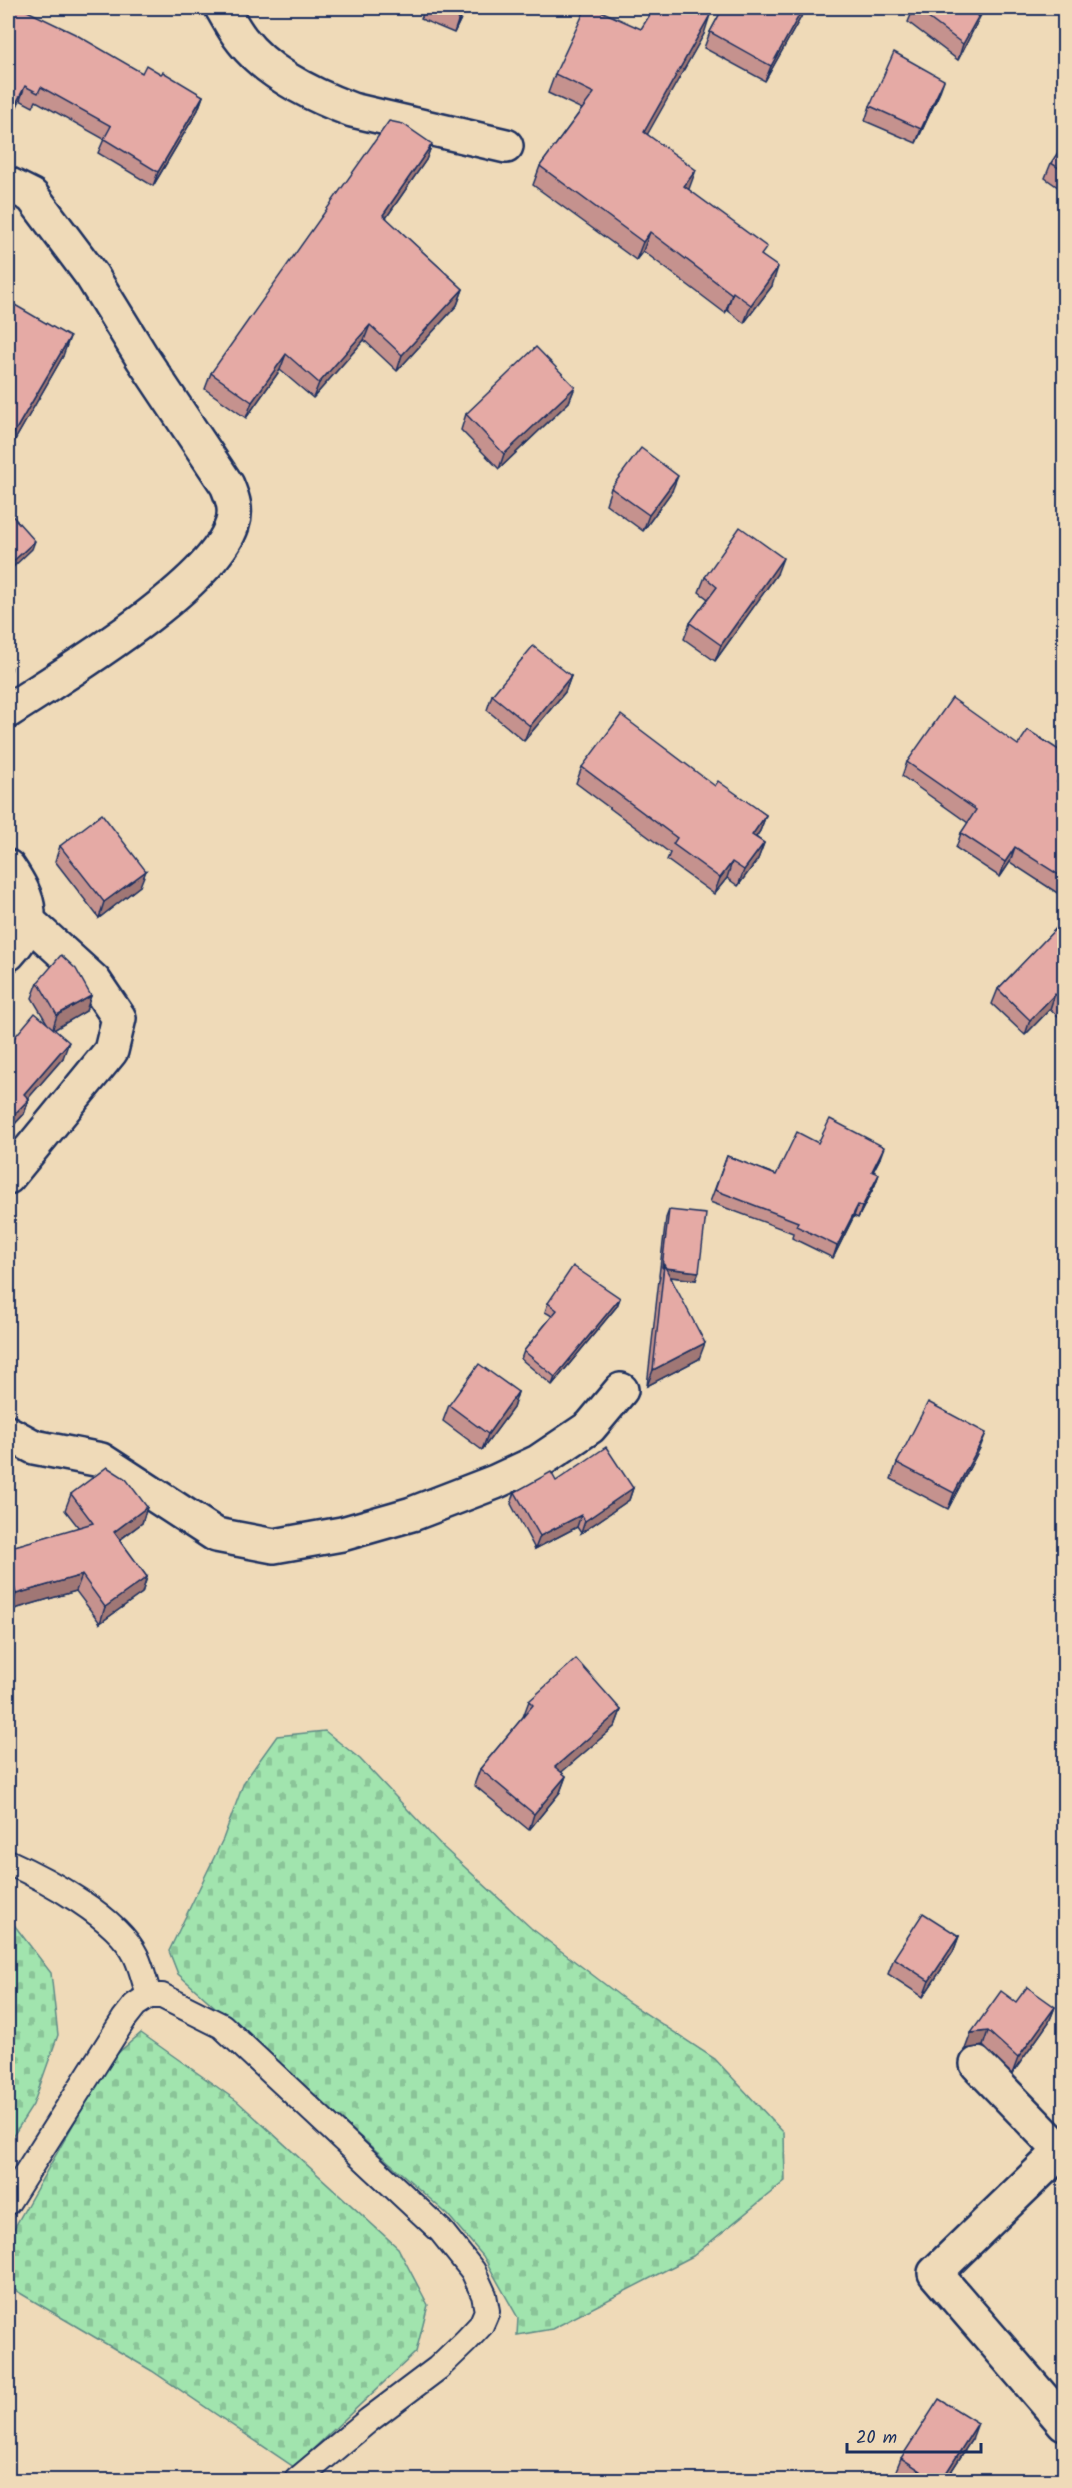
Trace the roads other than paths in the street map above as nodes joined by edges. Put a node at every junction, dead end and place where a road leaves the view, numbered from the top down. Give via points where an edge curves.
1 (222, 8) edge
2 (506, 146) dead end
3 (8, 184) edge
4 (8, 711) edge
5 (8, 867) edge
6 (29, 922) junction
7 (8, 954) edge
8 (8, 1177) edge
9 (621, 1390) dead end
10 (8, 1433) edge
11 (8, 1862) edge
12 (149, 1996) junction
13 (977, 2064) dead end
14 (8, 2202) edge
15 (1065, 2423) edge
16 (297, 2481) edge

1 - 2 street via 242,40 264,61 332,103
3 - 4 street via 32,196 92,276 227,485 235,504 232,525 221,546 184,588
5 - 6 street via 28,902
6 - 7 street
6 - 8 street via 94,981 119,1018 111,1051
9 - 10 street via 590,1427 538,1462 495,1482 412,1514 342,1534 274,1546 216,1535 101,1460 34,1447
11 - 12 lane via 80,1901 105,1920 135,1955
12 - 14 lane via 124,2019
12 - 16 lane via 181,2003 222,2026 441,2231 473,2271 484,2295 488,2311 466,2341
13 - 15 street via 1061,2151 935,2273

